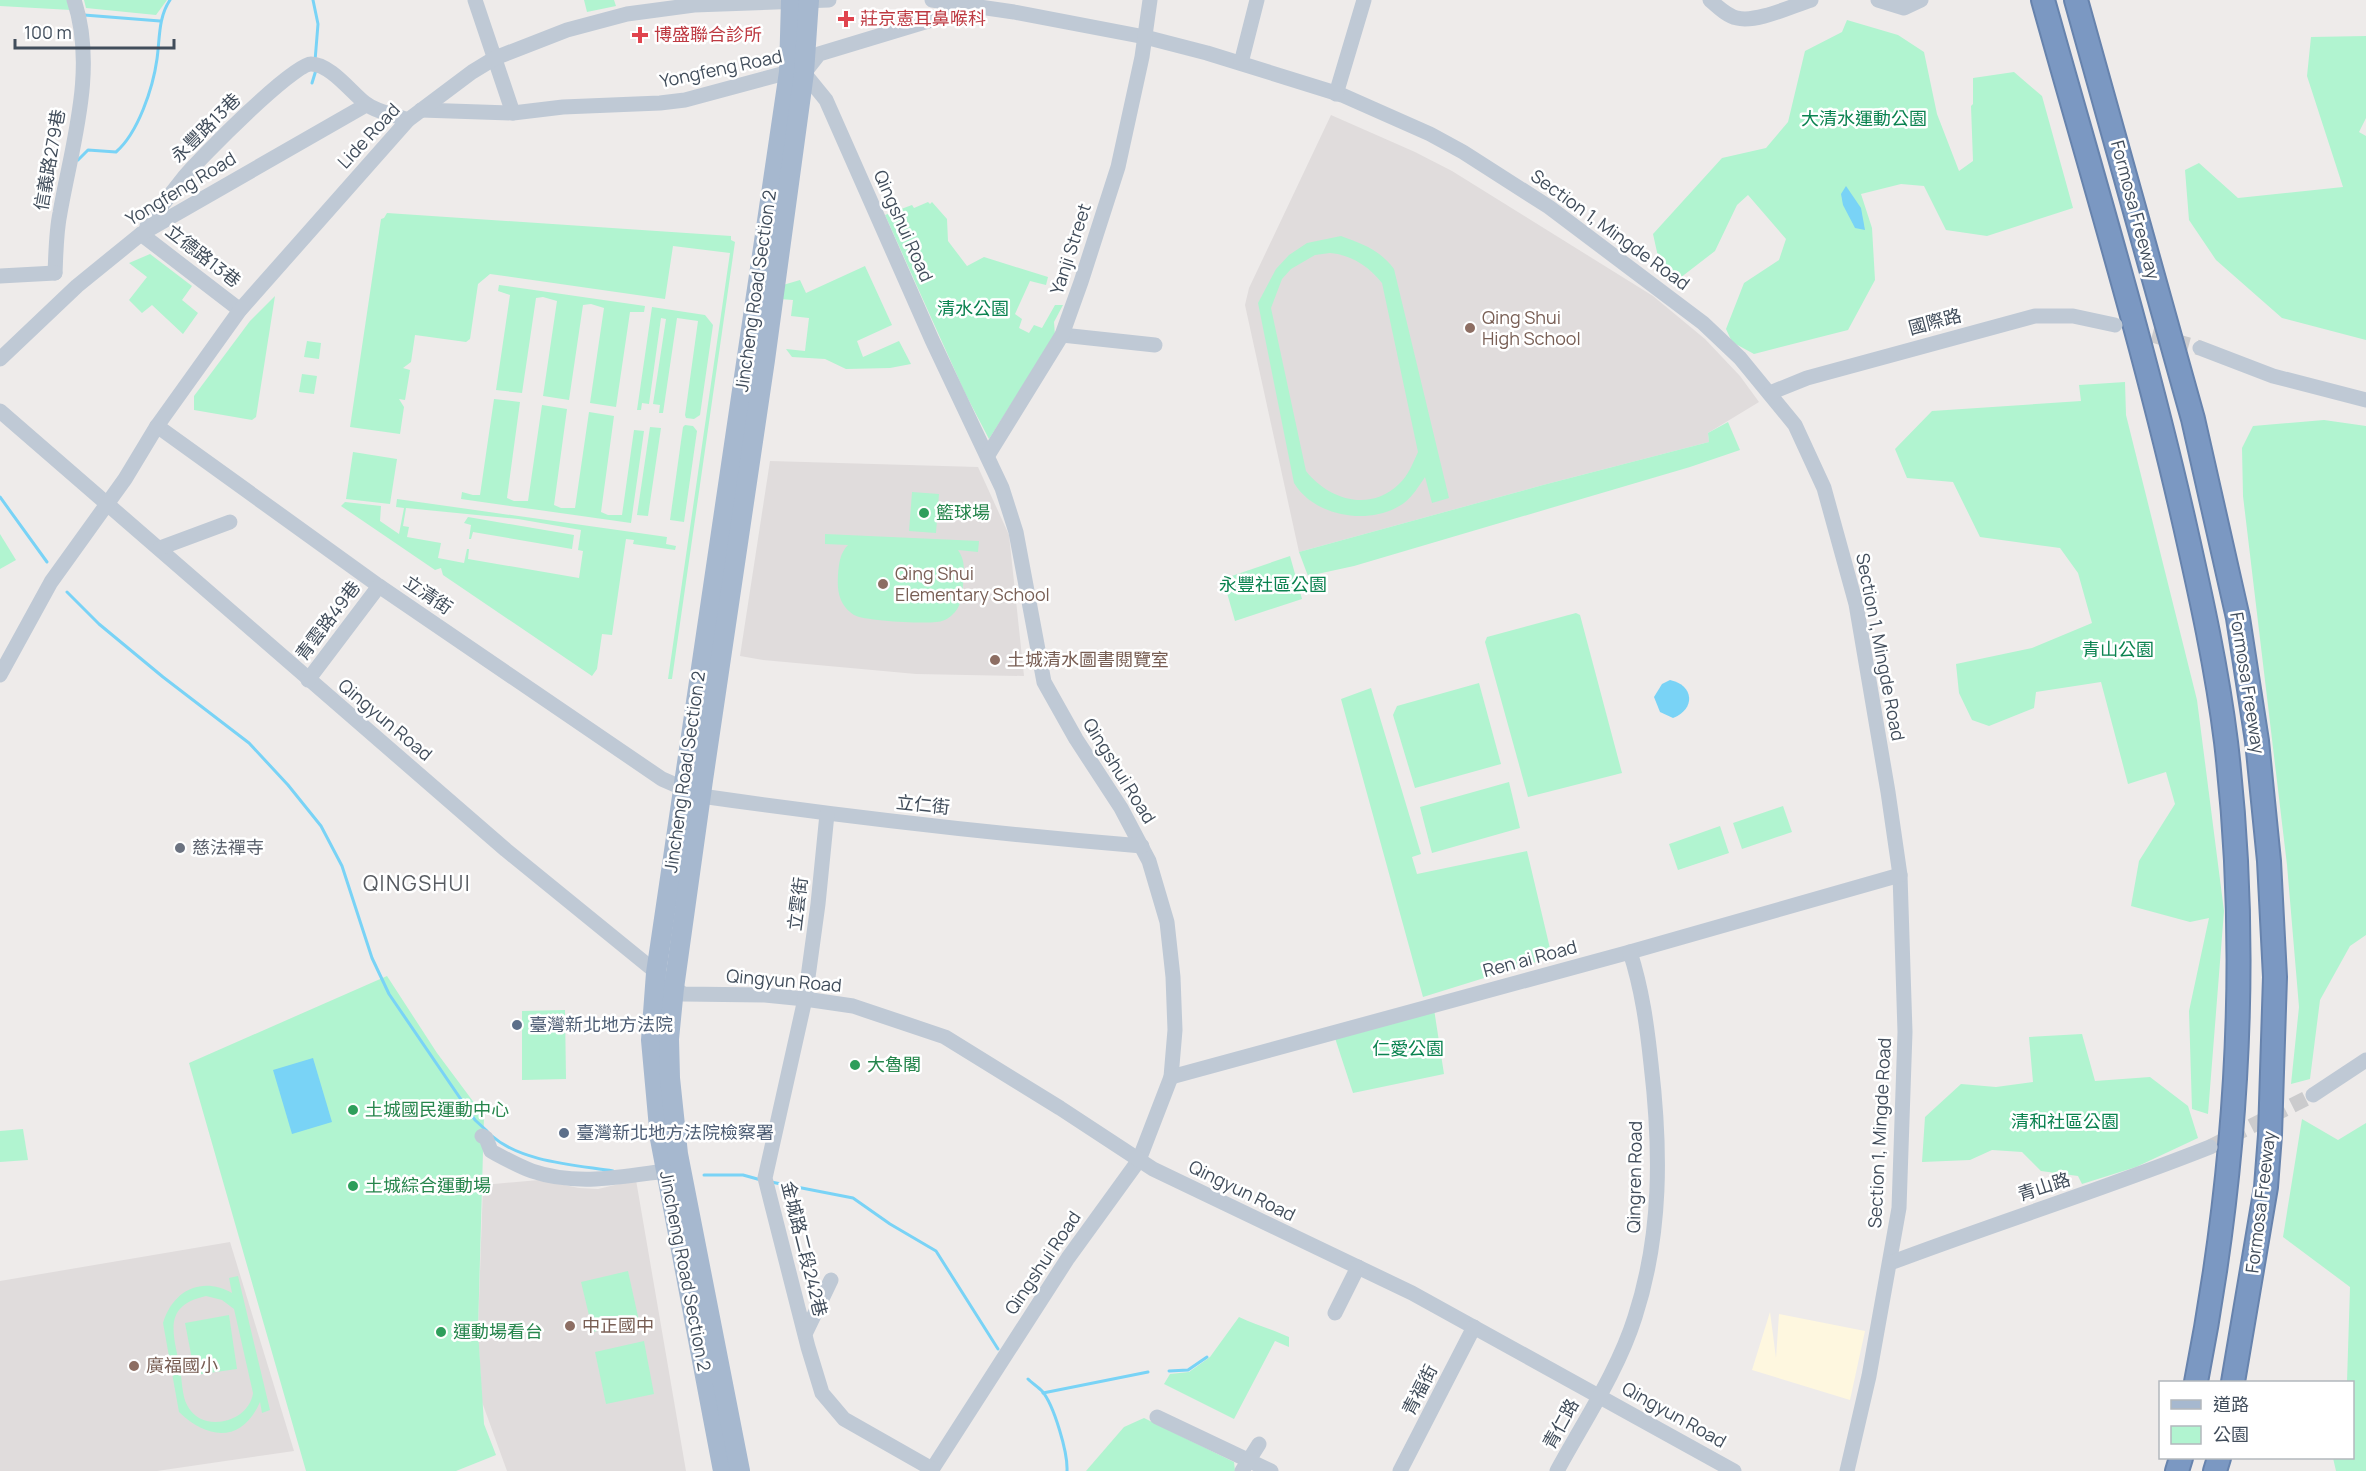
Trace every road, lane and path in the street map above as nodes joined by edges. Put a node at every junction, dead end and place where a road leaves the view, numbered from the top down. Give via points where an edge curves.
1 (75, 0) edge
2 (476, 0) edge
3 (800, 0) edge
4 (829, 0) edge
5 (932, 0) edge
6 (1028, 0) edge
7 (1150, 0) edge
8 (1257, 0) edge
9 (1364, 0) edge
10 (1710, 0) edge
11 (1811, 0) edge
12 (1878, 0) edge
13 (1921, 0) edge
14 (2043, 0) edge
15 (2076, 0) edge
16 (694, 2) edge
17 (978, 6) junction
18 (1014, 12) junction
19 (1145, 37) junction
20 (495, 58) junction
21 (1241, 63) junction
22 (796, 73) junction
23 (1336, 93) junction
24 (366, 105) junction
25 (422, 110) junction
26 (513, 113) junction
27 (408, 120) junction
28 (141, 234) junction
29 (55, 273) junction
30 (0, 276) edge
31 (77, 286) junction
32 (240, 310) junction
33 (2115, 325) tunnel mouth
34 (1062, 335) junction
35 (1155, 345) dead end
36 (2200, 348) tunnel mouth
37 (0, 359) edge
38 (1770, 393) junction
39 (2366, 400) edge
40 (0, 411) edge
41 (157, 426) junction
42 (988, 454) junction
43 (108, 503) junction
44 (230, 522) dead end
45 (160, 548) junction
46 (379, 586) junction
47 (0, 675) edge
48 (308, 680) junction
49 (692, 792) junction
50 (827, 814) junction
51 (1142, 846) junction
52 (1900, 875) junction
53 (1630, 952) junction
54 (656, 973) junction
55 (674, 988) junction
56 (805, 999) junction
57 (2366, 1060) edge
58 (1171, 1077) junction
59 (2313, 1095) tunnel mouth
60 (482, 1136) dead end
61 (2210, 1147) tunnel mouth
62 (1139, 1160) junction
63 (665, 1170) junction
64 (1890, 1263) junction
65 (1358, 1267) junction
66 (831, 1280) dead end
67 (1335, 1313) dead end
68 (1474, 1327) junction
69 (806, 1332) junction
70 (2196, 1381) edge
71 (2233, 1381) edge
72 (1599, 1396) junction
73 (1157, 1417) dead end
74 (1259, 1444) dead end
75 (1246, 1466) edge
76 (931, 1470) edge
77 (723, 1471) edge
78 (740, 1471) edge
79 (1271, 1471) edge
80 (1400, 1471) edge
81 (1557, 1471) edge
82 (1734, 1471) edge
83 (1847, 1471) edge

1 - 29 street, 信義路279巷 via 81,19 83,81 59,217
2 - 20 street
3 - 4 street
3 - 16 street, Lide Road
3 - 22 main road, Jincheng Road Section 2
5 - 17 street, Section 1, Mingde Road
6 - 18 street
7 - 19 street, Yanji Street
8 - 21 street
9 - 23 street
10 - 11 street via 1724,12 1749,20
12 - 13 street via 1904,8
14 - 70 highway, Formosa Freeway via 2164,430 2207,621 2225,739 2239,976 2233,1121 2220,1242
15 - 71 highway, Formosa Freeway via 2193,419 2238,618 2257,741 2275,977 2270,1134 2266,1187
16 - 20 street, Lide Road via 597,22 551,35
17 - 18 street, Section 1, Mingde Road
17 - 22 street, Yongfeng Road via 819,54
18 - 19 street, Section 1, Mingde Road
19 - 21 street, Section 1, Mingde Road
19 - 34 street, Yanji Street via 1118,167
20 - 25 street, Lide Road
20 - 26 street
21 - 23 street, Section 1, Mingde Road
22 - 26 street, Yongfeng Road via 685,100
22 - 42 street, Qingshui Road via 826,100 932,340
22 - 49 main road, Jincheng Road Section 2 via 765,360
23 - 38 street, Section 1, Mingde Road via 1430,134 1549,207 1703,322
24 - 27 street
24 - 28 street, Yongfeng Road
24 - 28 street, 永豐路13巷 via 321,66 300,67 187,174
25 - 26 street, Yongfeng Road
25 - 27 street, Lide Road
27 - 32 street, Lide Road
28 - 31 street, Yongfeng Road
28 - 32 street, 立德路13巷
29 - 30 street
29 - 31 street
31 - 37 street, Yongfeng Road
32 - 41 street, Lide Road
33 - 38 street, 國際路 via 2073,316 2035,316 1807,378
34 - 35 street
34 - 42 street, Yanji Street
36 - 39 street via 2273,376
38 - 52 street, Section 1, Mingde Road via 1795,425 1824,488 1856,604
40 - 43 street, Qingyun Road
41 - 43 street, Lide Road
41 - 46 street, 立清街
42 - 51 street, Qingshui Road via 1016,532 1044,682
43 - 45 street, Qingyun Road
43 - 47 street via 51,582
44 - 45 street
45 - 48 street, Qingyun Road
46 - 48 street, 青雲路49巷
46 - 49 street, 立清街 via 662,779
48 - 54 street, Qingyun Road
49 - 50 street, 立仁街
49 - 54 main road, Jincheng Road Section 2
49 - 55 main road, Jincheng Road Section 2
50 - 51 street, 立仁街
50 - 56 street, 立雲街
51 - 58 street, Qingshui Road via 1167,922 1175,1030
52 - 53 street, Ren ai Road
52 - 64 street, Section 1, Mingde Road via 1905,1032 1899,1208
53 - 58 street, Ren ai Road
53 - 72 street, Qingren Road via 1644,1005 1659,1166 1653,1244 1645,1284 1635,1319
54 - 55 street, Qingyun Road
54 - 63 main road, Jincheng Road Section 2 via 651,1040
55 - 56 street, Qingyun Road via 682,994
55 - 78 main road, Jincheng Road Section 2 via 669,1039 678,1154
56 - 62 street, Qingyun Road via 853,1006 945,1036
56 - 69 street, 金城路二段242巷 via 765,1178
57 - 59 street
58 - 62 street, Qingshui Road
60 - 63 street via 490,1151 531,1171 549,1175 589,1180
61 - 64 street, 青山路
62 - 65 street, Qingyun Road
62 - 76 street, Qingshui Road via 1068,1258
63 - 77 main road, Jincheng Road Section 2
64 - 83 street, Section 1, Mingde Road
65 - 67 street
65 - 68 street, Qingyun Road
66 - 69 street
68 - 72 street, Qingyun Road
68 - 80 street, 青福街
69 - 76 street, 金城路二段242巷 via 822,1393 844,1419
72 - 81 street, 青仁路
72 - 82 street, Qingyun Road
73 - 75 street
74 - 75 street
75 - 79 street

